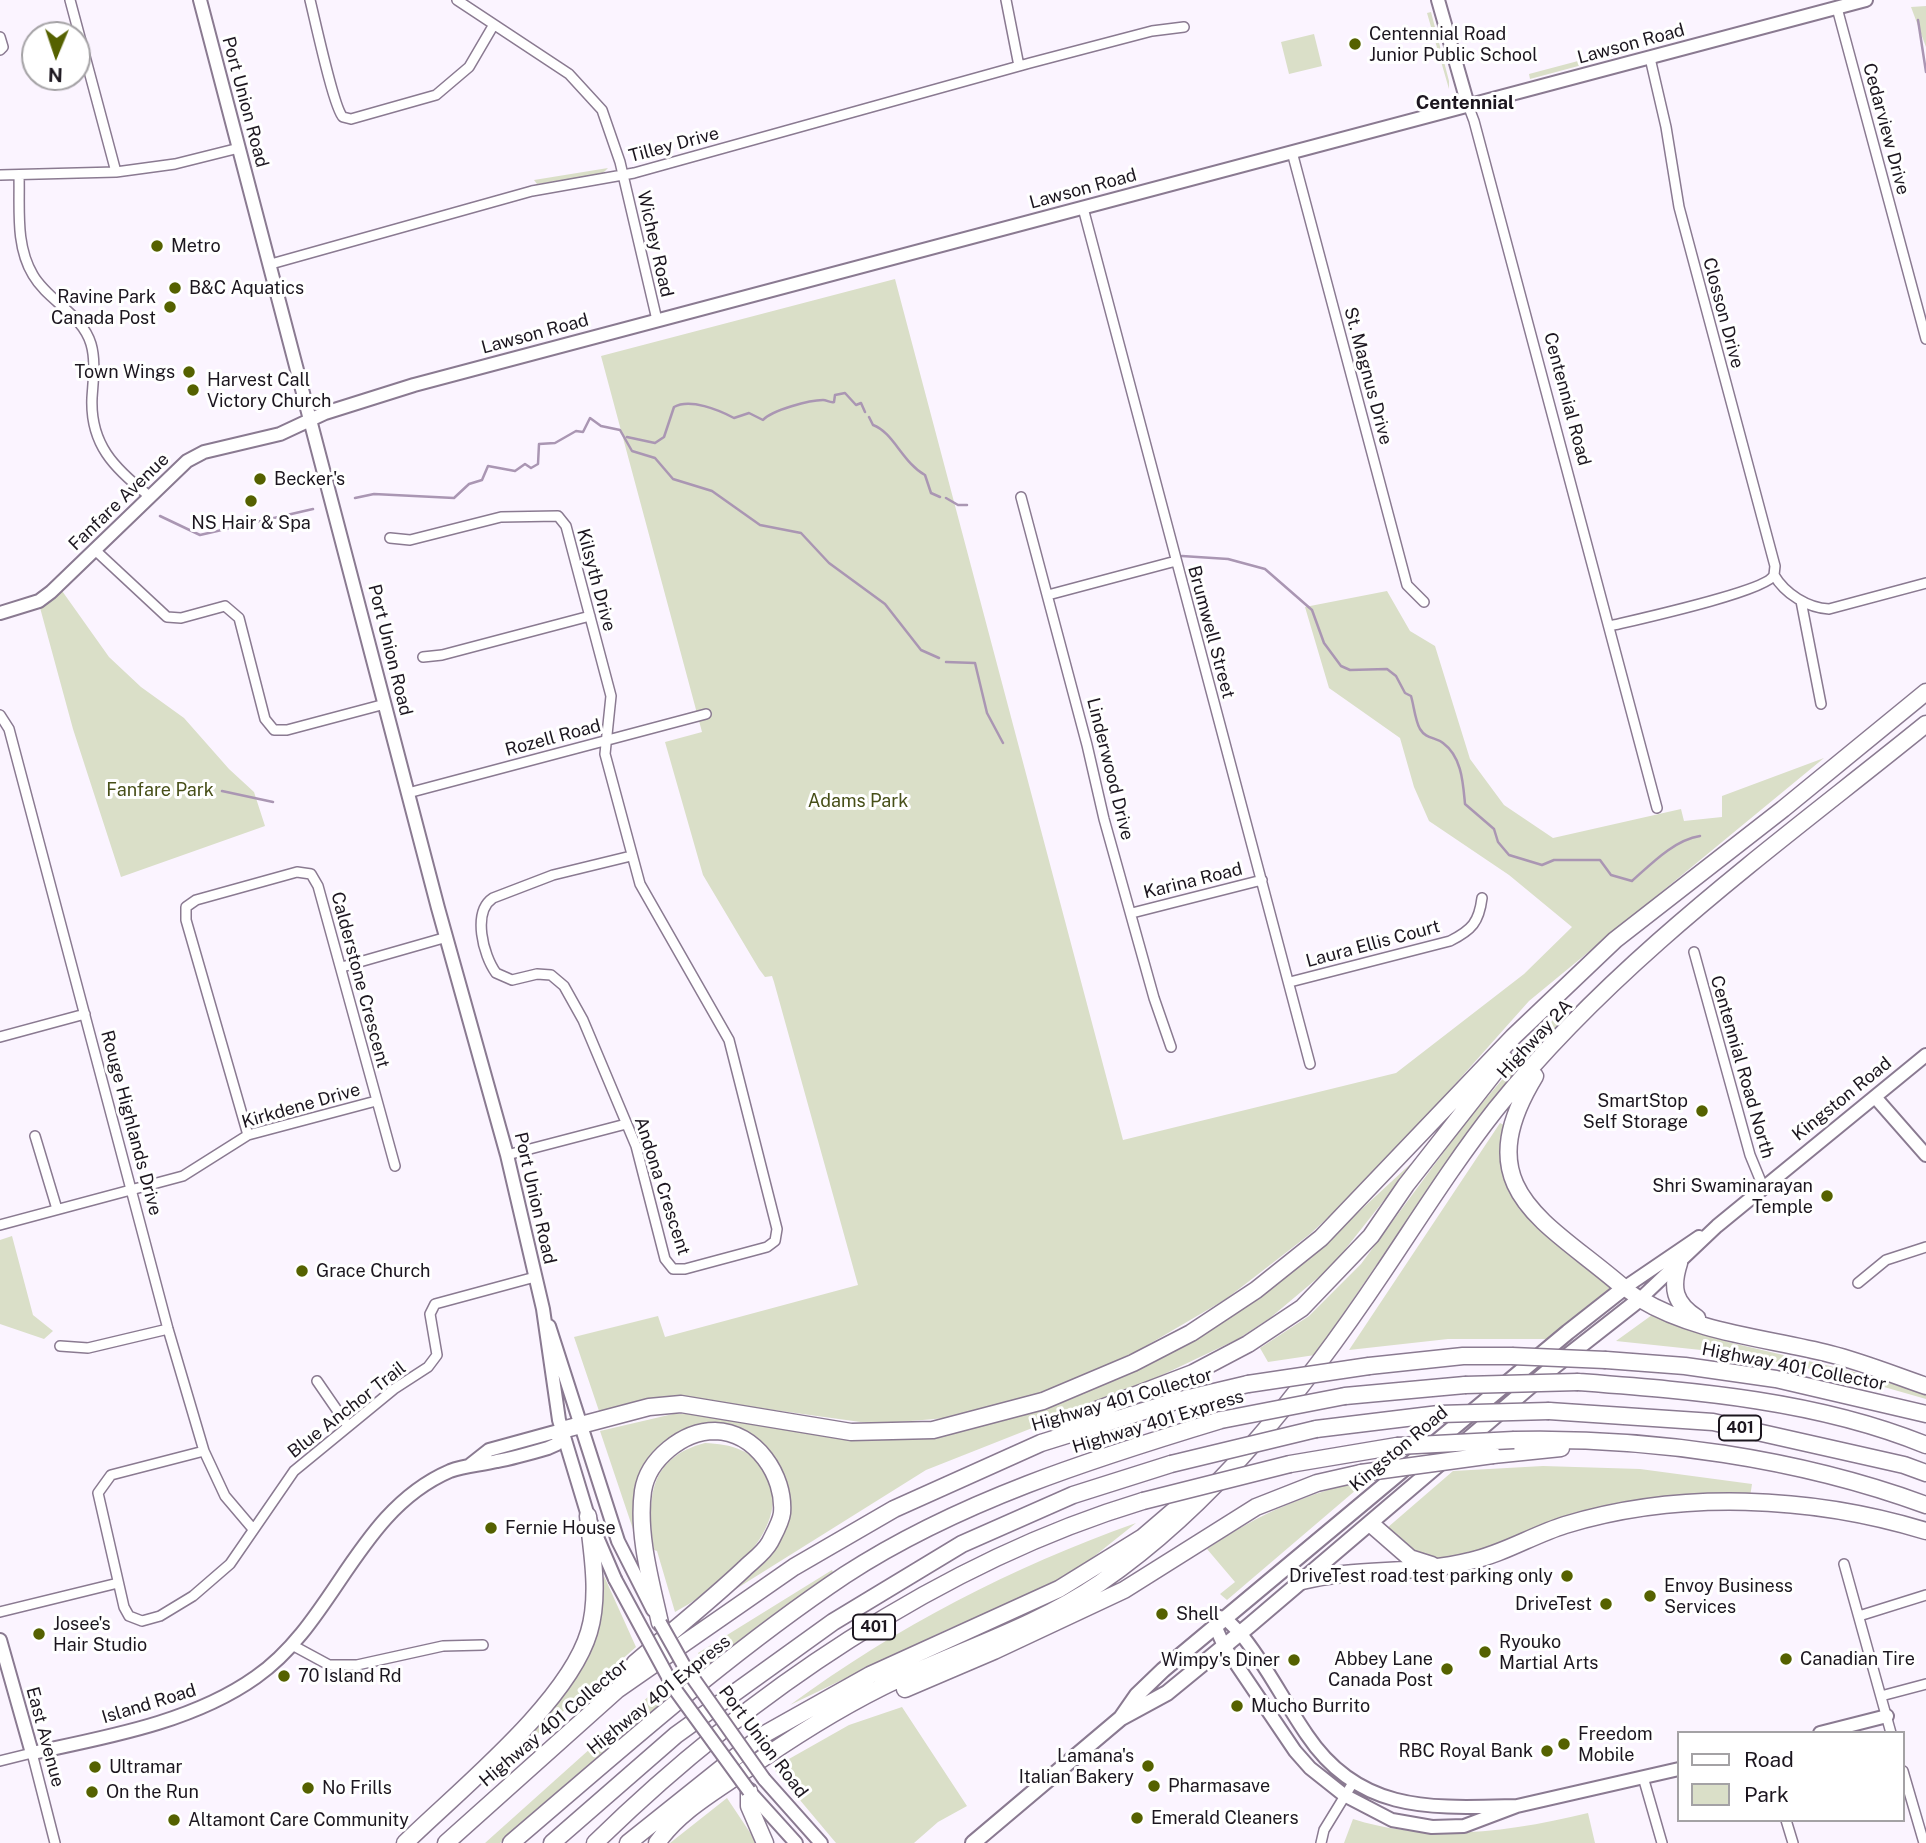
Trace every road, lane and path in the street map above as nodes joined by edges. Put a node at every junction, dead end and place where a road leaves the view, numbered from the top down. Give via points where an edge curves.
1 (70, 0) edge
2 (200, 0) edge
3 (310, 0) edge
4 (457, 0) edge
5 (1006, 0) edge
6 (1438, 0) edge
7 (1866, 0) edge
8 (1837, 8) junction
9 (493, 26) junction
10 (1184, 27) dead end
11 (0, 37) edge
12 (0, 50) edge
13 (1650, 58) junction
14 (1019, 66) junction
15 (1468, 105) junction
16 (239, 148) junction
17 (1292, 152) junction
18 (116, 172) junction
19 (0, 175) edge
20 (19, 175) junction
21 (623, 176) junction
22 (1083, 208) junction
23 (271, 264) junction
24 (657, 320) junction
25 (1926, 339) edge
26 (312, 421) junction
27 (148, 495) junction
28 (1021, 497) dead end
29 (390, 538) dead end
30 (96, 550) junction
31 (1176, 561) junction
32 (1774, 575) junction
33 (1926, 583) edge
34 (1048, 595) junction
35 (1801, 601) junction
36 (1424, 602) dead end
37 (0, 613) edge
38 (590, 616) junction
39 (1610, 626) junction
40 (423, 657) dead end
41 (1926, 691) edge
42 (385, 704) junction
43 (1821, 704) dead end
44 (706, 714) dead end
45 (0, 715) edge
46 (1926, 724) edge
47 (606, 740) junction
48 (408, 793) junction
49 (1657, 808) dead end
50 (632, 856) junction
51 (1262, 880) junction
52 (1482, 898) dead end
53 (1132, 912) junction
54 (447, 937) junction
55 (1615, 940) junction
56 (1694, 951) dead end
57 (342, 967) junction
58 (1290, 982) junction
59 (85, 1014) junction
60 (1570, 1030) junction
61 (0, 1037) edge
62 (1171, 1047) dead end
63 (1926, 1055) edge
64 (1310, 1064) dead end
65 (1875, 1097) junction
66 (376, 1101) junction
67 (626, 1124) junction
68 (248, 1135) junction
69 (35, 1136) dead end
70 (1926, 1155) edge
71 (508, 1156) junction
72 (395, 1166) dead end
73 (132, 1189) junction
74 (1764, 1189) junction
75 (57, 1209) junction
76 (0, 1225) edge
77 (1717, 1226) junction
78 (1926, 1247) edge
79 (1679, 1263) junction
80 (535, 1277) junction
81 (1858, 1283) dead end
82 (1624, 1288) junction
83 (1640, 1299) junction
84 (542, 1309) junction
85 (1710, 1327) junction
86 (168, 1329) junction
87 (60, 1346) dead end
88 (317, 1381) dead end
89 (1926, 1386) edge
90 (1926, 1415) edge
91 (581, 1423) junction
92 (348, 1426) junction
93 (562, 1430) junction
94 (1041, 1443) junction
95 (1660, 1445) junction
96 (1926, 1445) edge
97 (1247, 1450) junction
98 (204, 1451) junction
99 (1926, 1474) edge
100 (1926, 1505) edge
101 (1357, 1509) junction
102 (588, 1516) junction
103 (1371, 1524) junction
104 (253, 1529) junction
105 (1926, 1531) edge
106 (1844, 1564) dead end
107 (1437, 1566) junction
108 (1302, 1581) junction
109 (118, 1583) junction
110 (1926, 1595) edge
111 (0, 1612) edge
112 (1858, 1616) junction
113 (660, 1623) junction
114 (1221, 1623) junction
115 (1240, 1633) junction
116 (0, 1640) edge
117 (292, 1645) junction
118 (483, 1645) dead end
119 (1224, 1646) junction
120 (1926, 1684) edge
121 (617, 1690) junction
122 (1881, 1696) junction
123 (1887, 1716) junction
124 (1121, 1718) junction
125 (1828, 1731) edge
126 (1891, 1731) edge
127 (790, 1739) junction
128 (32, 1753) junction
129 (0, 1761) edge
130 (1678, 1769) edge
131 (1643, 1777) junction
132 (1905, 1779) edge
133 (1354, 1781) junction
134 (749, 1791) junction
135 (1344, 1795) junction
136 (1517, 1806) junction
137 (1787, 1822) edge
138 (977, 1840) edge
139 (55, 1843) edge
140 (405, 1843) edge
141 (446, 1843) edge
142 (511, 1843) edge
143 (552, 1843) edge
144 (595, 1843) edge
145 (628, 1843) edge
146 (657, 1843) edge
147 (765, 1843) edge
148 (796, 1843) edge
149 (821, 1843) edge
150 (961, 1843) edge
151 (1321, 1843) edge
152 (1662, 1843) edge
153 (1793, 1843) edge
154 (1924, 1843) edge

1 - 18 street
2 - 16 street, Port Union Road
3 - 9 street via 335,106 351,119 436,95 469,67
4 - 9 street, Wichey Road
5 - 14 street
6 - 15 street, Centennial Road
7 - 8 street, Lawson Road
8 - 13 street, Lawson Road
8 - 25 street, Cedarview Drive
9 - 21 street, Wichey Road via 559,66 592,95 610,125
10 - 14 street, Tilley Drive
11 - 12 street
13 - 15 street, Lawson Road
13 - 32 street, Closson Drive via 1679,207
14 - 21 street, Tilley Drive
15 - 17 street, Lawson Road
15 - 39 street, Centennial Road
16 - 18 street
16 - 23 street, Port Union Road
17 - 22 street, Lawson Road
17 - 36 street, St. Magnus Drive via 1407,585
18 - 20 street
19 - 20 street
20 - 27 street via 21,250 33,277 83,327 91,344 96,438 113,462
21 - 23 street, Tilley Drive via 532,191
21 - 24 street, Wichey Road
22 - 24 street, Lawson Road
22 - 31 street, Brumwell Street
23 - 26 street, Port Union Road
24 - 26 street, Lawson Road via 414,385
26 - 27 street, Fanfare Avenue via 261,441 204,452
26 - 42 street, Port Union Road
27 - 30 street, Fanfare Avenue
28 - 34 street, Linderwood Drive
29 - 38 street, Kilsyth Drive via 410,540 501,517 558,516 566,526
30 - 37 street, Fanfare Avenue via 39,601
30 - 42 street via 167,617 181,618 225,606 239,618 265,719 274,730
31 - 34 street
31 - 51 street, Brumwell Street
32 - 35 street
32 - 39 street via 1770,582 1746,590
33 - 35 street via 1829,609
34 - 53 street, Linderwood Drive
35 - 43 street
38 - 40 street
38 - 47 street, Kilsyth Drive via 611,696
39 - 49 street, Centennial Road
41 - 55 highway
42 - 48 street, Port Union Road
44 - 47 street, Rozell Road
45 - 59 street, Rouge Highlands Drive via 9,729
46 - 60 highway, Highway 2A via 1712,897
47 - 48 street, Rozell Road
47 - 50 street, Andona Crescent via 605,754
48 - 54 street, Port Union Road
50 - 67 street, Andona Crescent via 553,875 493,898 480,920 496,973 512,980 551,975 564,986
50 - 67 street, Andona Crescent via 642,889 729,1040 777,1229 775,1241 767,1247 673,1269 665,1259 636,1146
51 - 53 street, Karina Road
51 - 58 street, Brumwell Street
52 - 58 street, Laura Ellis Court via 1479,917 1450,941
53 - 62 street, Linderwood Drive
54 - 57 street
54 - 71 street, Port Union Road
55 - 91 highway via 1513,1037 1321,1238 1256,1290 1191,1333 1133,1363 1043,1401 933,1430 851,1432 681,1404 649,1406
55 - 94 highway via 1524,1034 1371,1236 1302,1308 1193,1373 1091,1412
56 - 74 street, Centennial Road North via 1750,1155
57 - 66 street, Calderstone Crescent
57 - 68 street, Calderstone Crescent via 318,886 310,874 297,872 196,900 186,907
58 - 64 street, Brumwell Street
59 - 61 street
59 - 73 street, Rouge Highlands Drive
60 - 82 highway via 1521,1099 1506,1157 1516,1186 1537,1217
60 - 97 highway, Highway 2A via 1497,1107 1329,1350
63 - 65 street, Kingston Road
65 - 70 street
65 - 74 street, Kingston Road
66 - 68 street, Kirkdene Drive
66 - 72 street, Calderstone Crescent
67 - 71 street
68 - 73 street, Kirkdene Drive via 183,1175
69 - 75 street
71 - 80 street, Port Union Road
73 - 75 street, Kirkdene Drive
73 - 86 street, Rouge Highlands Drive
74 - 77 street, Kingston Road
75 - 76 street, Kirkdene Drive
77 - 79 street, Kingston Road
77 - 82 street, Kingston Road
78 - 81 street via 1886,1260
79 - 83 street, Kingston Road
79 - 85 highway via 1674,1281 1677,1300
80 - 84 street, Port Union Road
80 - 92 street, Blue Anchor Trail via 435,1304 430,1314 437,1355 428,1367
82 - 83 main road
82 - 101 main road, Kingston Road
83 - 85 highway
83 - 103 main road, Kingston Road via 1547,1372
84 - 91 street, Port Union Road
84 - 93 street, Port Union Road
85 - 89 highway via 1832,1354
86 - 87 street via 88,1348
86 - 98 street, Rouge Highlands Drive
88 - 92 street
90 - 94 highway, Highway 401 Collector, bridge via 1776,1379 1685,1366 1463,1356 1248,1384
91 - 93 highway
91 - 113 street, Port Union Road via 618,1541
92 - 104 street, Blue Anchor Trail via 294,1471
93 - 102 street, Port Union Road
93 - 117 street, Island Road via 489,1450 409,1497 372,1532
94 - 121 highway, Highway 401 Collector via 883,1515 794,1567
95 - 100 highway, 401 via 1781,1465
95 - 127 highway, bridge via 1493,1455 1317,1483 1256,1507 1124,1590
95 - 144 highway, 401, bridge via 1574,1438 1397,1446 1290,1464 1106,1512 919,1599 814,1663 675,1770
96 - 142 highway, Highway 401 Express / 401, bridge via 1815,1412 1716,1393 1577,1382 1465,1385 1345,1396 1221,1420 1092,1460 957,1515 847,1574 654,1722
97 - 127 highway via 1170,1530 1096,1586 881,1688
97 - 145 highway via 1143,1537 1059,1589 870,1675 763,1735
98 - 104 street, Rouge Highlands Drive via 225,1496
98 - 109 street, Blue Anchor Trail via 111,1475 102,1483 98,1493
99 - 143 highway, 401, bridge via 1904,1465 1713,1422 1549,1411 1439,1414 1316,1429 1171,1464 1073,1495 962,1544 833,1622 676,1735
101 - 103 main road
101 - 114 main road, Kingston Road
102 - 134 street, Port Union Road, bridge via 615,1579 674,1688
102 - 140 highway via 594,1582 589,1632 566,1681
103 - 107 highway via 1410,1559
103 - 108 main road, Kingston Road
104 - 109 street, Blue Anchor Trail via 230,1564 194,1596 160,1616 142,1621 129,1616
105 - 107 highway via 1803,1507 1678,1503 1564,1525 1471,1561
106 - 112 street
107 - 108 highway via 1332,1573
108 - 115 main road, Kingston Road
109 - 111 street
110 - 112 street
112 - 122 street
113 - 121 highway via 644,1536 643,1490 653,1466 666,1450 690,1436 716,1431 743,1439 766,1458 779,1483 782,1515 768,1546 635,1663
113 - 149 street, Port Union Road, bridge via 764,1779
114 - 115 street
114 - 119 street
114 - 124 main road, Kingston Road via 1163,1670
115 - 119 main road, Kingston Road
115 - 133 street via 1308,1737 1328,1762
116 - 128 street, East Avenue
117 - 118 street via 329,1665 357,1665 443,1646
117 - 128 street, Island Road via 257,1677 215,1701
119 - 124 main road, Kingston Road via 1167,1693
119 - 135 street via 1295,1751
120 - 122 street
121 - 141 highway, Highway 401 Collector
122 - 123 street
123 - 125 street
123 - 126 street
124 - 138 main road, Kingston Road
127 - 146 highway via 674,1820
128 - 129 street, Island Road
128 - 139 street, East Avenue
130 - 131 street
131 - 136 street
131 - 152 street
132 - 154 street
133 - 135 street
133 - 136 street via 1378,1796 1407,1805
134 - 147 highway via 749,1806
134 - 148 street, Port Union Road
135 - 136 street via 1392,1820 1432,1826 1464,1826
135 - 151 street
137 - 153 street
138 - 150 main road, Kingston Road

